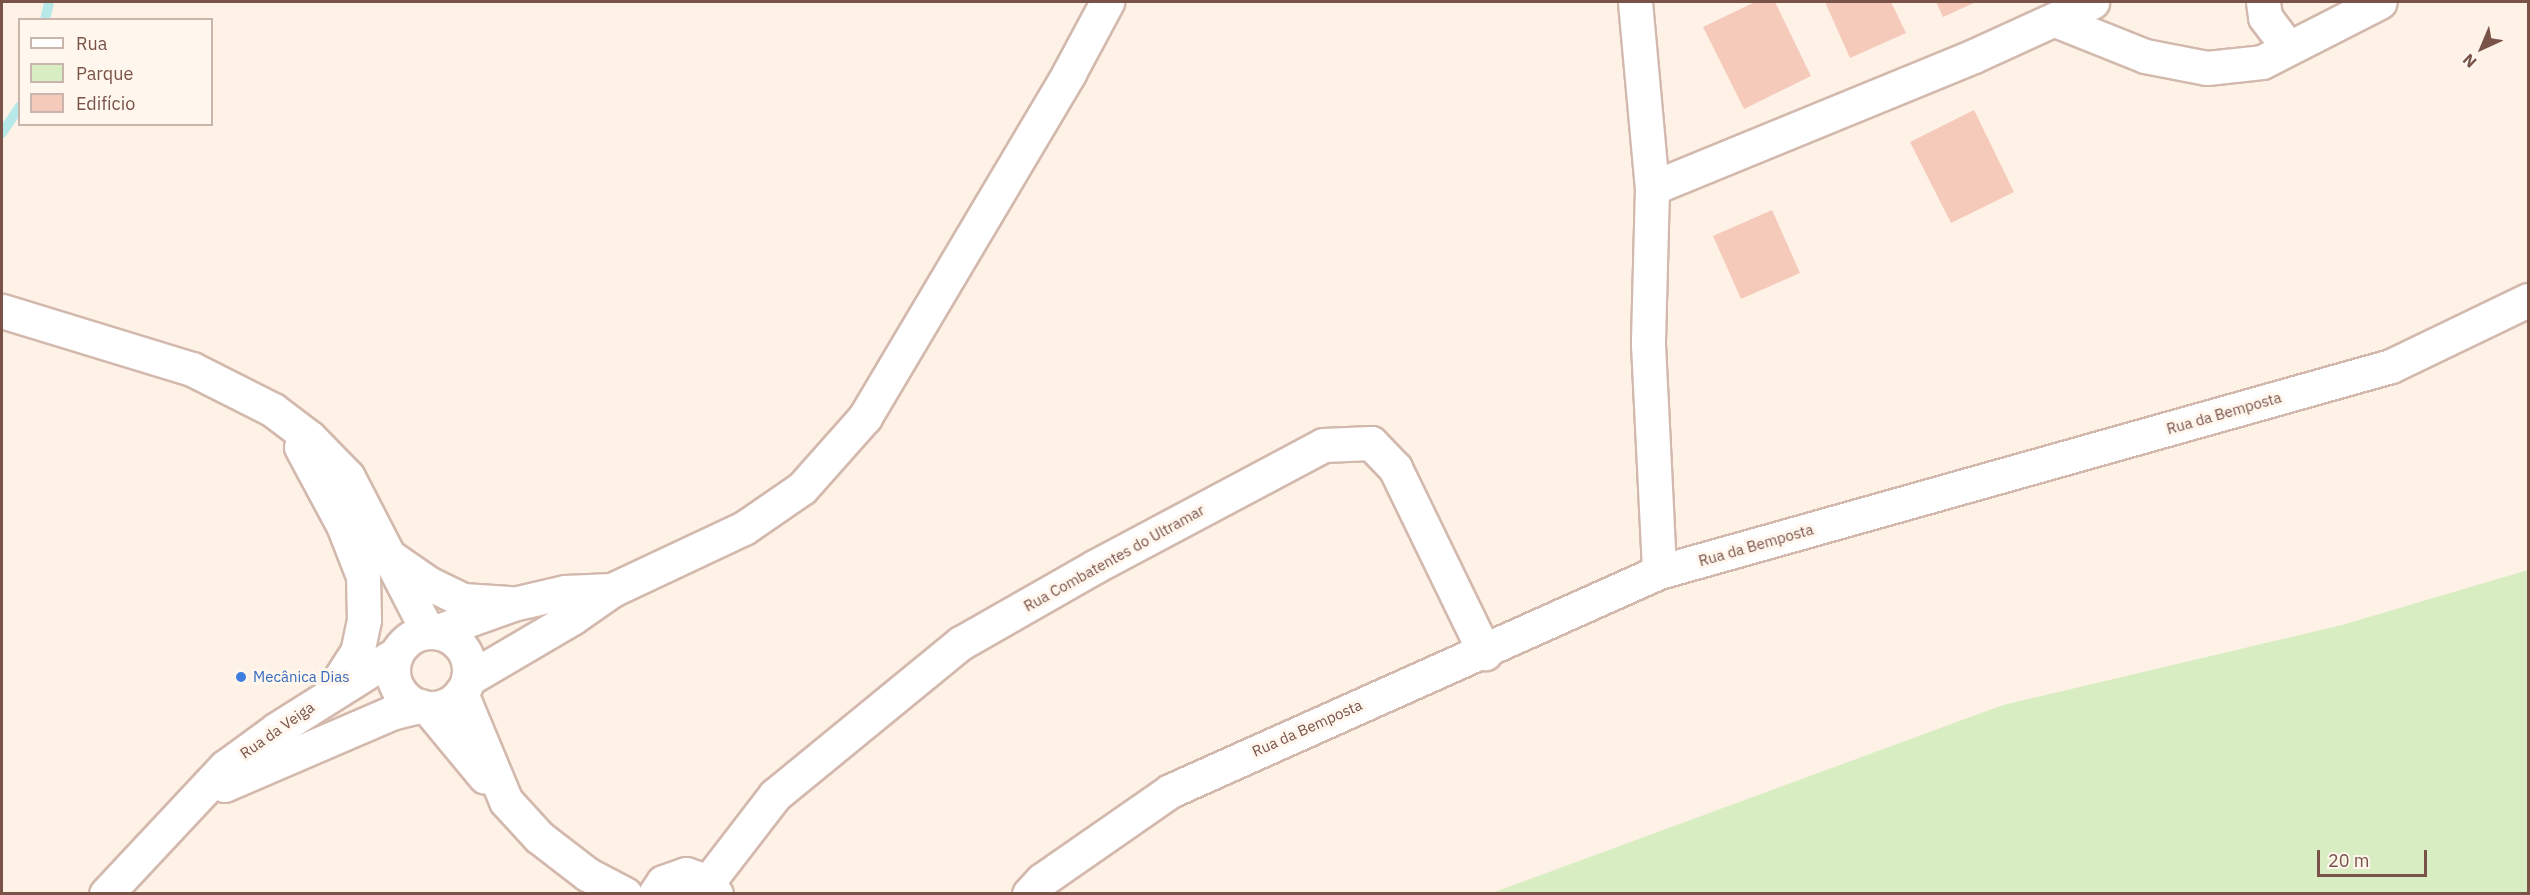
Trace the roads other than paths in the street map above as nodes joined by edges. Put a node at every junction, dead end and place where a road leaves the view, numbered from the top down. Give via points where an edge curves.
1 (1107, 2) edge
2 (1635, 2) edge
3 (2092, 2) edge
4 (2263, 2) edge
5 (2379, 2) edge
6 (2055, 20) junction
7 (2288, 48) junction
8 (1652, 188) junction
9 (2529, 300) edge
10 (2, 311) edge
11 (273, 410) junction
12 (392, 558) junction
13 (1659, 572) junction
14 (363, 576) junction
15 (612, 590) junction
16 (513, 604) junction
17 (415, 641) junction
18 (1485, 653) junction
19 (465, 686) junction
20 (330, 694) junction
21 (424, 707) junction
22 (198, 798) junction
23 (506, 801) junction
24 (712, 888) edge
25 (106, 894) edge
26 (625, 894) edge
27 (655, 894) edge
28 (1029, 894) edge

1 - 15 street via 865,417 802,488 744,528
2 - 8 street
3 - 6 street
4 - 7 street via 2265,17
5 - 7 street
6 - 7 street via 2145,56 2207,68 2262,62
6 - 8 street
8 - 13 street via 1648,344
9 - 13 street, Rua da Bemposta via 2391,366
10 - 11 street via 192,369
11 - 12 street via 310,438 348,477
11 - 14 street via 311,459 344,525
12 - 16 street via 428,583 463,600
12 - 17 street
13 - 18 street, Rua da Bemposta
14 - 17 street
14 - 20 street via 364,620 357,652
15 - 16 street via 565,592
15 - 19 street
16 - 17 street, Rua da Veiga
17 - 19 street via 458,643 466,654
17 - 20 street, Rua da Veiga
17 - 21 street via 393,667 400,692
18 - 24 street, Rua Combatentes do Ultramar via 1395,468 1371,442 1323,445 961,643 776,795
18 - 28 street, Rua da Bemposta via 1305,727 1170,791 1042,880
19 - 21 street via 441,707
19 - 23 street
20 - 22 street, Rua da Veiga via 225,766
21 - 22 street, Rua da Veiga via 381,717
21 - 23 street
22 - 25 street, Rua da Veiga
23 - 26 street via 547,843 587,874
24 - 27 street via 686,874 673,876

